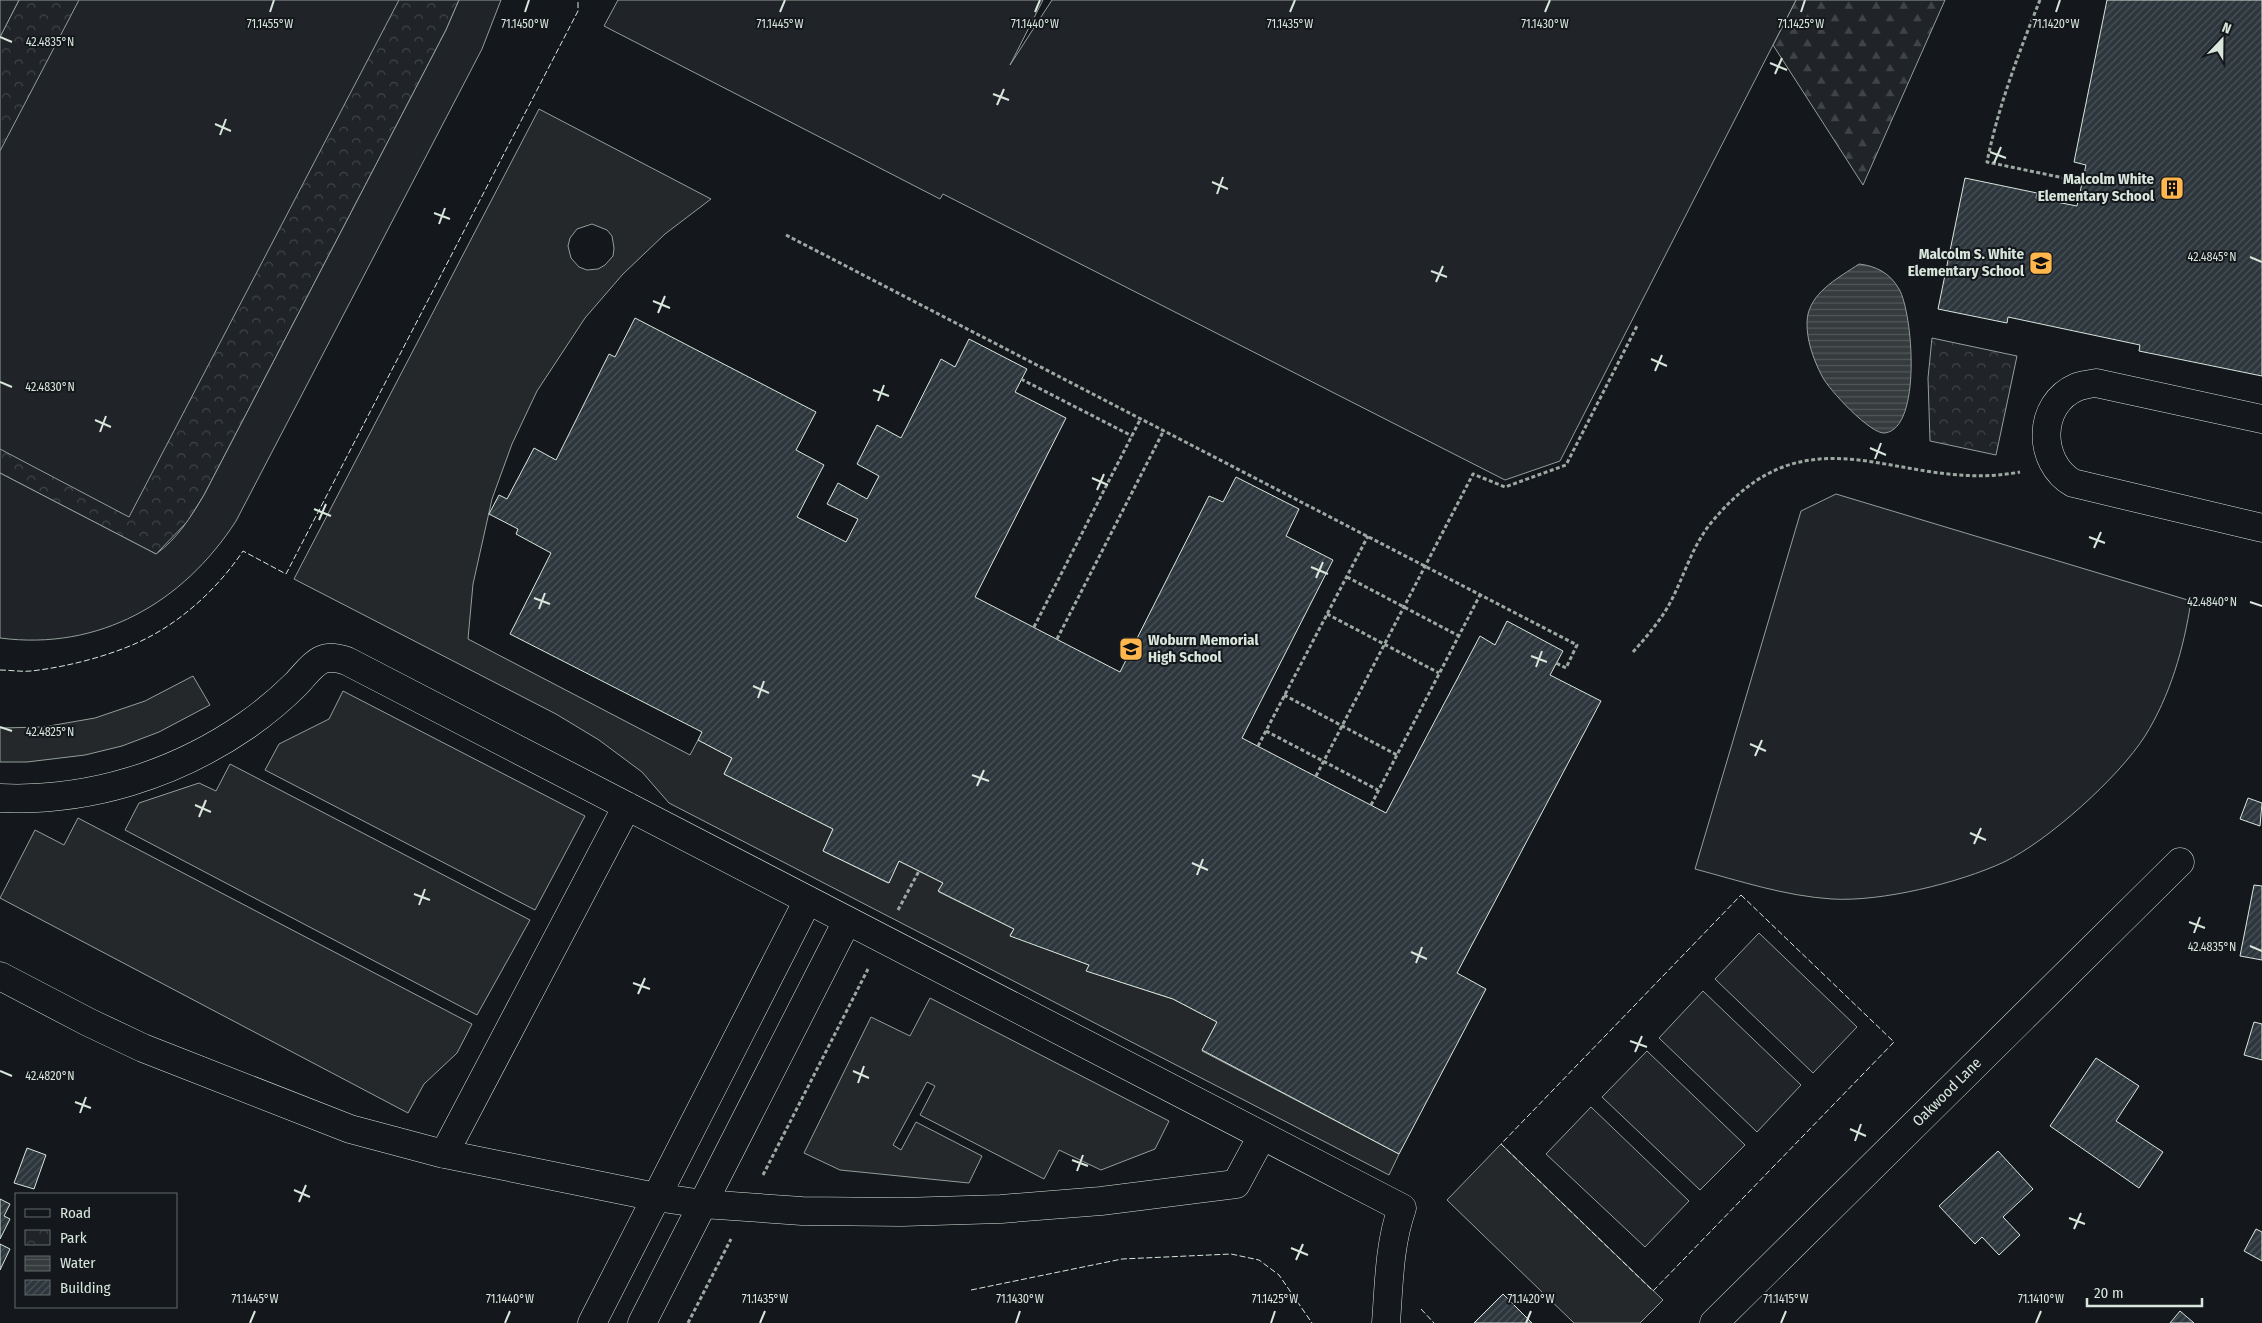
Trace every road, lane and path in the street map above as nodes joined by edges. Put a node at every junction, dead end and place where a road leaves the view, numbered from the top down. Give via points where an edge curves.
1 (2040, 0) edge
2 (2083, 182) dead end
3 (786, 235) dead end
4 (1637, 326) dead end
5 (1021, 379) dead end
6 (1141, 418) junction
7 (2262, 420) edge
8 (1164, 430) junction
9 (1132, 436) junction
10 (2049, 457) junction
11 (2262, 528) edge
12 (1368, 536) junction
13 (1426, 566) junction
14 (1347, 576) junction
15 (1480, 595) junction
16 (1404, 607) junction
17 (1327, 614) junction
18 (1034, 627) dead end
19 (1459, 636) junction
20 (1057, 639) dead end
21 (1385, 644) junction
22 (1634, 652) dead end
23 (1556, 663) dead end
24 (1439, 673) junction
25 (1284, 695) junction
26 (1342, 726) junction
27 (1266, 731) junction
28 (1258, 746) dead end
29 (1397, 755) junction
30 (1324, 762) junction
31 (1316, 776) dead end
32 (1378, 790) junction
33 (0, 798) edge
34 (1371, 805) dead end
35 (627, 806) junction
36 (2180, 862) dead end
37 (918, 871) dead end
38 (808, 900) junction
39 (847, 921) junction
40 (883, 939) junction
41 (0, 976) edge
42 (1262, 1136) junction
43 (444, 1154) junction
44 (656, 1197) junction
45 (703, 1204) junction
46 (747, 1206) junction
47 (592, 1323) edge
48 (642, 1323) edge
49 (688, 1323) edge
50 (1386, 1323) edge
51 (1714, 1323) edge

1 - 2 path via 2005,97 1987,162
3 - 6 path
4 - 13 path via 1566,465 1505,487 1473,474
5 - 9 path
6 - 8 path
6 - 9 path
7 - 10 street via 2104,385 2078,386 2062,396 2053,411 2046,439
8 - 12 path
8 - 20 path
9 - 18 path
10 - 11 street via 2058,472 2073,482
10 - 22 path via 2022,472 2001,476 1951,474 1843,458 1818,458 1768,472 1710,524 1661,619
12 - 13 path
12 - 14 path
13 - 15 path
13 - 16 path
14 - 16 path
14 - 17 path
15 - 19 path
15 - 23 path via 1577,645 1566,668
16 - 19 path
16 - 21 path
17 - 21 path
17 - 25 path
19 - 24 path
21 - 24 path
21 - 26 path
24 - 29 path
25 - 26 path
25 - 27 path
26 - 29 path
26 - 30 path
27 - 28 path
27 - 30 path
29 - 32 path
30 - 31 path
30 - 32 path
32 - 34 path
33 - 35 street via 73,794 115,786 174,765 212,747 248,724 281,698 315,664 334,657
35 - 38 street
35 - 43 street
36 - 51 street, Oakwood Lane
37 - 40 path
38 - 39 street
38 - 44 street
39 - 40 street
39 - 45 street
40 - 42 street
40 - 46 path
41 - 43 street via 143,1048 350,1130
42 - 46 street via 1236,1184 1100,1201 1001,1209 802,1211
42 - 50 street via 1402,1208 1391,1256
43 - 44 street
44 - 45 street
44 - 47 street
45 - 46 street
45 - 48 street
46 - 49 path

